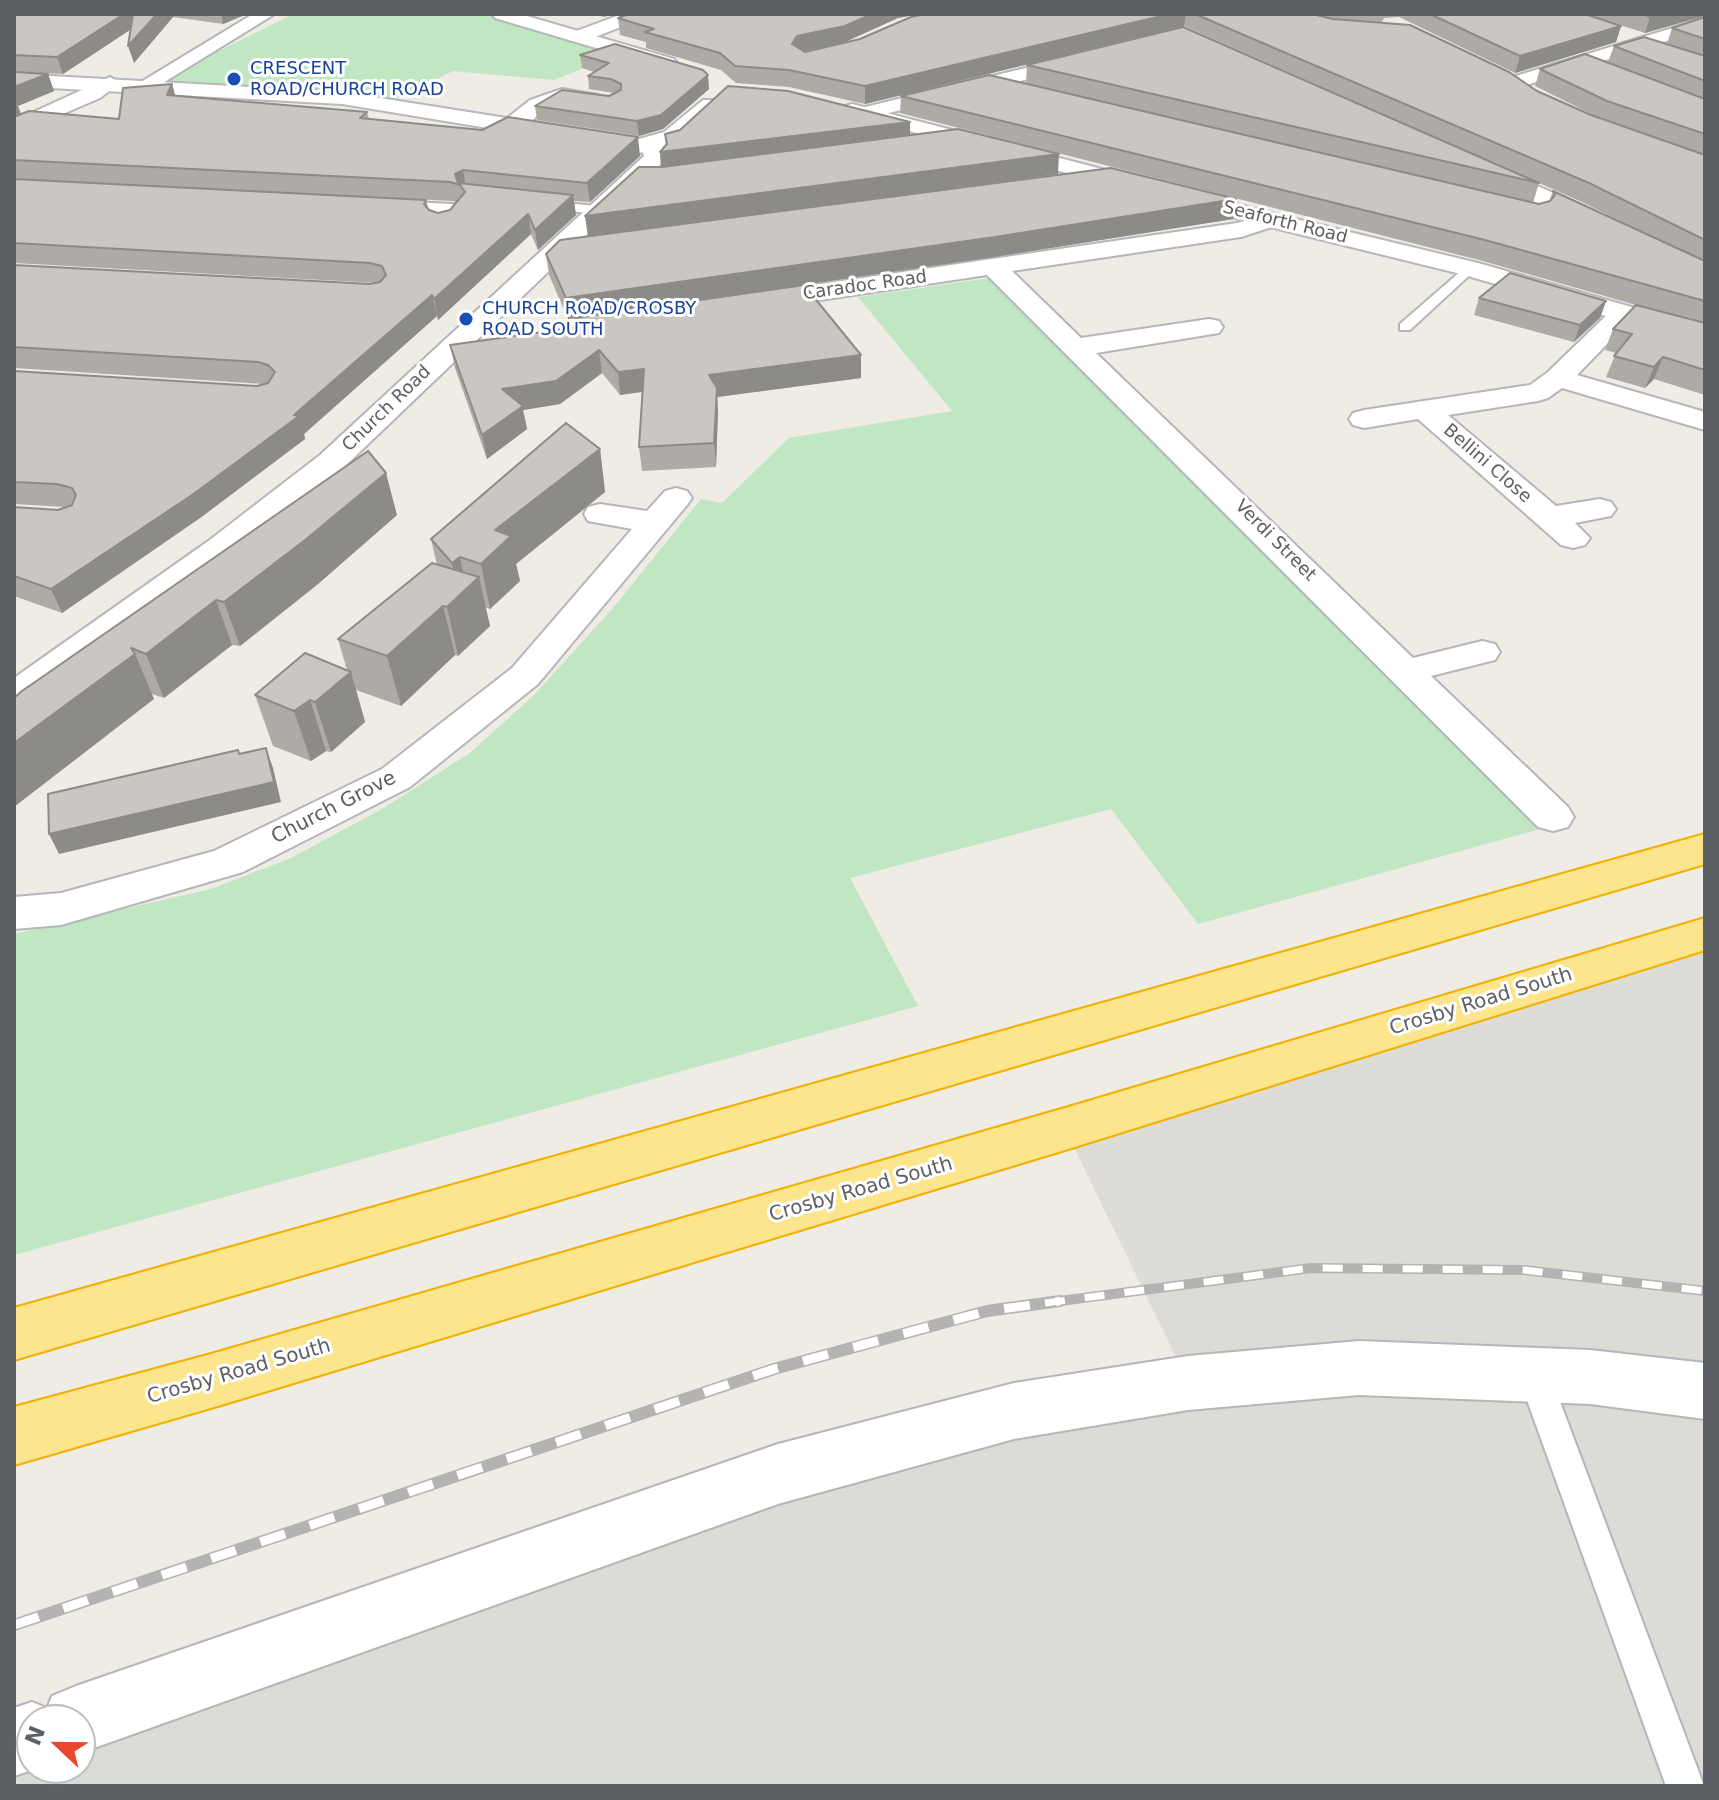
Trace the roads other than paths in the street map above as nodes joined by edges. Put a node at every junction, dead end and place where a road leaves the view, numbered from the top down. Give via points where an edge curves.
1 (501, 14) edge
2 (638, 14) edge
3 (264, 15) edge
4 (1705, 23) edge
5 (1617, 33) dead end
6 (578, 37) junction
7 (1643, 43) junction
8 (1108, 53) edge
9 (1666, 53) edge
10 (1581, 62) junction
11 (688, 69) edge
12 (1604, 71) edge
13 (14, 80) edge
14 (110, 83) junction
15 (988, 83) junction
16 (146, 85) junction
17 (730, 92) edge
18 (1034, 94) edge
19 (1533, 97) edge
20 (611, 101) edge
21 (825, 103) edge
22 (864, 113) junction
23 (507, 127) junction
24 (14, 129) edge
25 (965, 138) junction
26 (651, 145) junction
27 (902, 146) edge
28 (1457, 158) edge
29 (633, 177) junction
30 (664, 177) edge
31 (1109, 177) junction
32 (1048, 185) edge
33 (532, 204) edge
34 (343, 206) edge
35 (597, 210) junction
36 (1573, 210) junction
37 (1523, 212) edge
38 (1270, 220) junction
39 (443, 223) edge
40 (586, 248) edge
41 (554, 251) junction
42 (994, 268) junction
43 (1469, 268) junction
44 (1705, 277) edge
45 (726, 306) edge
46 (1623, 314) junction
47 (1209, 327) dead end
48 (1405, 327) dead end
49 (1705, 337) edge
50 (501, 339) edge
51 (457, 341) junction
52 (1079, 347) junction
53 (1558, 378) junction
54 (1426, 411) junction
55 (1364, 419) dead end
56 (1705, 421) edge
57 (1600, 509) dead end
58 (600, 514) dead end
59 (1482, 652) dead end
60 (14, 667) edge
61 (53, 668) junction
62 (1406, 671) junction
63 (14, 696) edge
64 (1553, 817) dead end
65 (1705, 849) edge
66 (14, 913) edge
67 (1705, 934) edge
68 (28, 1330) edge
69 (1534, 1375) junction
70 (211, 1381) junction
71 (1705, 1391) edge
72 (14, 1436) edge
73 (14, 1448) edge
74 (96, 1713) edge
75 (1685, 1786) edge

1 - 6 street
2 - 6 street
3 - 16 street
4 - 7 street
5 - 7 street
6 - 11 street
7 - 9 street
7 - 10 street
8 - 15 street
10 - 12 street
10 - 19 street via 1506,80
13 - 14 street
14 - 16 street
14 - 24 street
15 - 18 street
15 - 22 street
16 - 23 street via 342,98
17 - 26 street via 678,133
20 - 23 street via 562,95 537,104
21 - 22 street, Seaforth Road
22 - 25 street, Seaforth Road
23 - 26 street
25 - 27 street
25 - 31 street, Seaforth Road
26 - 29 street, Church Road via 655,157
28 - 36 street
29 - 30 street
29 - 35 street, Church Road
31 - 32 street
31 - 38 street, Seaforth Road
33 - 35 lane
34 - 39 street via 453,211
35 - 41 street, Church Road
36 - 37 street
36 - 44 street
38 - 42 street, Caradoc Road via 1241,230
38 - 43 street, Seaforth Road
40 - 41 street
41 - 51 street, Church Road
42 - 45 street, Caradoc Road
42 - 52 street, Verdi Street
43 - 46 street, Seaforth Road
43 - 48 lane
46 - 49 street, Seaforth Road
46 - 53 street, Bellini Close
47 - 52 street
50 - 51 street
51 - 61 street, Church Road via 304,485
52 - 62 street, Verdi Street
53 - 54 street, Bellini Close via 1532,395
53 - 56 street
54 - 55 street, Bellini Close
54 - 57 street, Bellini Close via 1561,528
58 - 66 street, Church Grove via 665,510 525,676 396,778 228,862 61,909
59 - 62 street
60 - 61 street
61 - 63 street, Church Road
62 - 64 street, Verdi Street
65 - 68 highway
67 - 70 highway, Crosby Road South
69 - 71 street
69 - 74 street via 1359,1368 1188,1383 1014,1411 778,1474
69 - 75 lane
70 - 72 highway, Crosby Road South
70 - 73 highway

